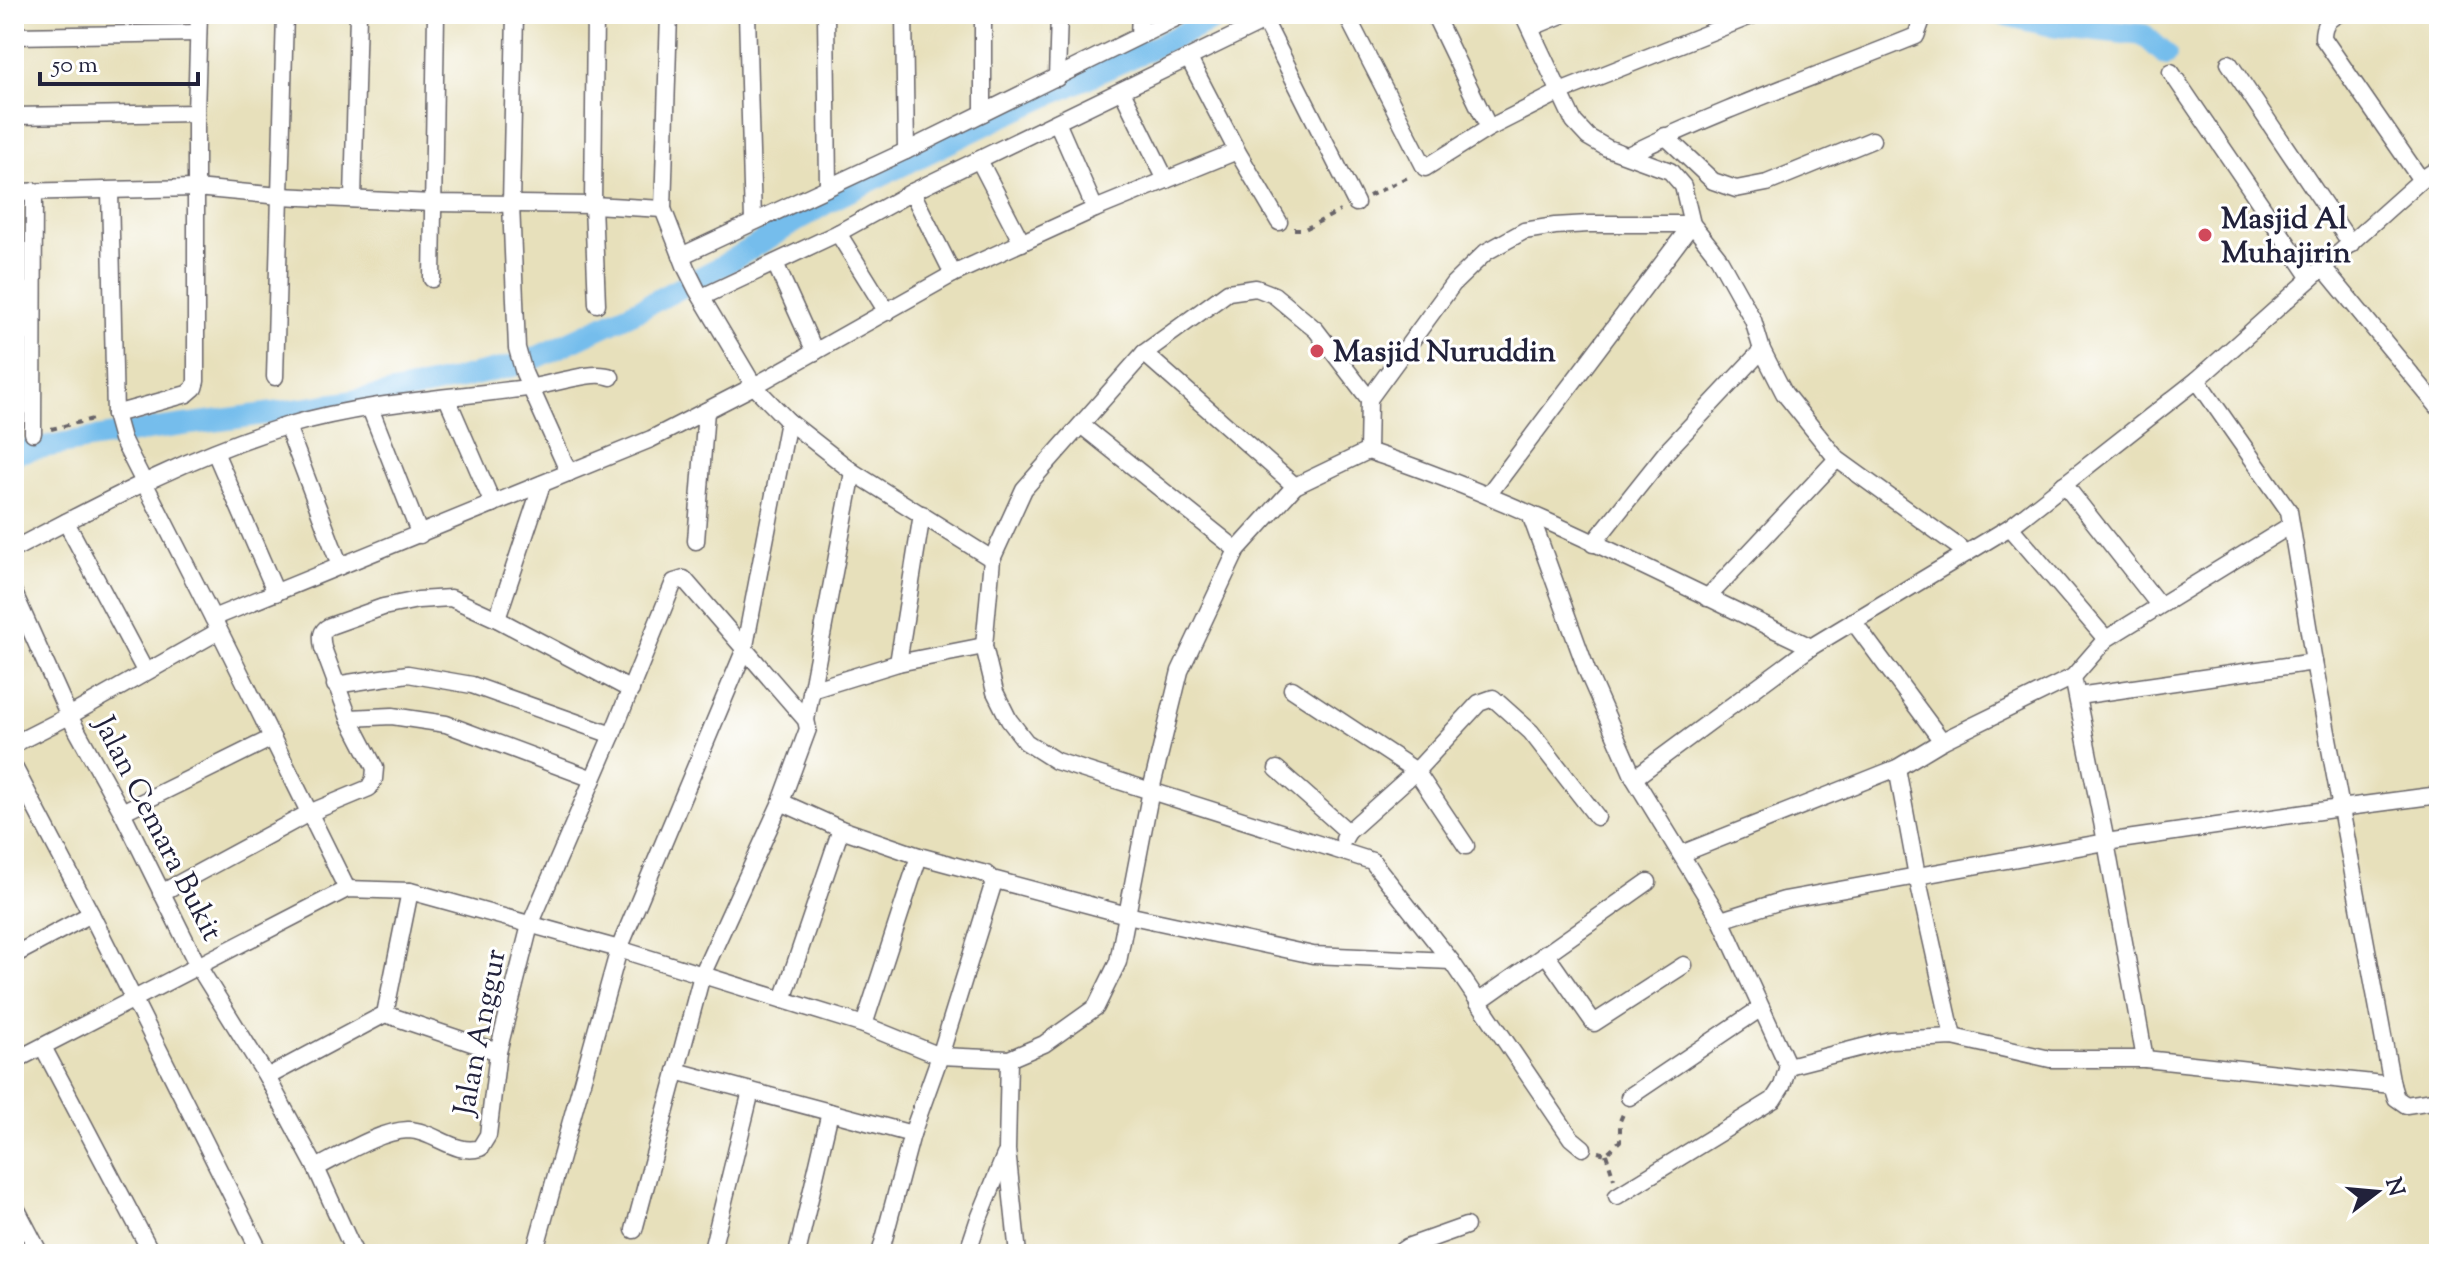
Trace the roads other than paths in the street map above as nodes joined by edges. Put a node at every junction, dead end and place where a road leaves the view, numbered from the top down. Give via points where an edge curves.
1 (199, 14) edge
2 (285, 14) edge
3 (358, 14) edge
4 (436, 14) edge
5 (515, 14) edge
6 (595, 14) edge
7 (669, 14) edge
8 (747, 14) edge
9 (826, 14) edge
10 (904, 14) edge
11 (983, 14) edge
12 (1059, 14) edge
13 (1140, 14) edge
14 (1184, 14) edge
15 (1346, 14) edge
16 (1434, 14) edge
17 (1564, 14) edge
18 (1756, 14) edge
19 (1924, 14) edge
20 (2338, 14) edge
21 (1272, 18) edge
22 (1526, 21) edge
23 (198, 33) junction
24 (1139, 35) junction
25 (14, 36) edge
26 (1189, 59) junction
27 (2229, 63) dead end
28 (2171, 72) dead end
29 (1057, 78) junction
30 (1122, 91) junction
31 (1560, 92) junction
32 (196, 113) junction
33 (983, 113) junction
34 (14, 116) edge
35 (1057, 122) junction
36 (1489, 128) junction
37 (1665, 136) junction
38 (1872, 140) dead end
39 (906, 151) junction
40 (1237, 151) junction
41 (1628, 155) junction
42 (979, 160) junction
43 (2439, 168) edge
44 (1166, 180) junction
45 (2421, 180) junction
46 (828, 186) junction
47 (196, 188) junction
48 (34, 191) junction
49 (110, 191) junction
50 (14, 192) edge
51 (912, 192) junction
52 (280, 196) junction
53 (353, 199) junction
54 (432, 203) junction
55 (1356, 203) dead end
56 (511, 204) junction
57 (593, 205) junction
58 (663, 209) junction
59 (1095, 209) junction
60 (753, 221) junction
61 (1279, 222) dead end
62 (1692, 224) junction
63 (838, 233) junction
64 (1022, 243) junction
65 (2351, 244) junction
66 (683, 262) junction
67 (775, 263) junction
68 (2317, 272) junction
69 (953, 274) junction
70 (432, 279) dead end
71 (699, 294) junction
72 (597, 304) dead end
73 (887, 312) junction
74 (1762, 350) junction
75 (815, 352) junction
76 (1144, 353) junction
77 (275, 377) dead end
78 (611, 377) dead end
79 (2197, 380) junction
80 (754, 386) junction
81 (532, 388) junction
82 (2433, 388) edge
83 (447, 398) junction
84 (1369, 399) junction
85 (370, 408) junction
86 (2439, 408) edge
87 (706, 411) junction
88 (788, 421) junction
89 (1081, 425) junction
90 (118, 426) junction
91 (287, 426) junction
92 (33, 433) road end
93 (1368, 451) junction
94 (215, 452) junction
95 (1837, 459) junction
96 (853, 472) junction
97 (569, 473) junction
98 (144, 483) junction
99 (542, 484) junction
100 (2064, 484) junction
101 (1295, 486) junction
102 (1488, 495) junction
103 (493, 504) junction
104 (922, 514) junction
105 (1530, 514) junction
106 (66, 522) junction
107 (2291, 525) junction
108 (2010, 527) junction
109 (420, 535) junction
110 (696, 541) dead end
111 (1593, 544) junction
112 (14, 549) edge
113 (1237, 550) junction
114 (1967, 553) junction
115 (992, 559) junction
116 (340, 566) junction
117 (14, 593) edge
118 (276, 593) junction
119 (1707, 598) junction
120 (2159, 605) junction
121 (497, 619) junction
122 (1853, 621) junction
123 (216, 624) junction
124 (2106, 639) junction
125 (984, 646) junction
126 (1811, 647) junction
127 (744, 651) junction
128 (2314, 662) junction
129 (898, 663) junction
130 (145, 671) junction
131 (2073, 677) junction
132 (335, 685) junction
133 (1292, 689) dead end
134 (631, 690) junction
135 (811, 690) junction
136 (2078, 696) junction
137 (69, 716) junction
138 (349, 718) junction
139 (806, 720) junction
140 (612, 735) junction
141 (272, 738) junction
142 (1942, 741) junction
143 (14, 744) edge
144 (14, 767) edge
145 (1897, 768) junction
146 (1277, 769) dead end
147 (1416, 771) junction
148 (1634, 778) junction
149 (593, 779) junction
150 (1151, 790) junction
151 (2439, 795) edge
152 (781, 802) junction
153 (2340, 808) junction
154 (122, 812) junction
155 (309, 813) junction
156 (1597, 817) dead end
157 (841, 829) junction
158 (1348, 832) junction
159 (2106, 842) junction
160 (1466, 846) dead end
161 (1336, 850) junction
162 (1681, 854) junction
163 (919, 856) junction
164 (1917, 876) junction
165 (992, 879) junction
166 (1648, 882) dead end
167 (347, 889) junction
168 (410, 891) junction
169 (161, 893) junction
170 (91, 914) junction
171 (1127, 915) junction
172 (1721, 920) junction
173 (530, 925) junction
174 (619, 949) junction
175 (1545, 953) junction
176 (14, 955) edge
177 (1451, 961) junction
178 (1684, 965) dead end
179 (198, 966) junction
180 (702, 975) junction
181 (134, 1000) junction
182 (783, 1000) junction
183 (1478, 1002) junction
184 (1761, 1008) junction
185 (385, 1014) junction
186 (864, 1025) junction
187 (1953, 1037) junction
188 (43, 1047) junction
189 (498, 1052) junction
190 (940, 1056) junction
191 (1009, 1059) junction
192 (2145, 1059) junction
193 (14, 1061) edge
194 (1788, 1066) junction
195 (676, 1071) junction
196 (267, 1077) junction
197 (2392, 1085) junction
198 (751, 1091) junction
199 (1629, 1097) road end
200 (2439, 1100) edge
201 (830, 1112) junction
202 (912, 1134) junction
203 (1583, 1148) road end
204 (1007, 1150) junction
205 (316, 1168) junction
206 (1617, 1196) dead end
207 (14, 1204) edge
208 (1466, 1226) dead end
209 (634, 1230) dead end
210 (40, 1254) edge
211 (152, 1254) edge
212 (261, 1254) edge
213 (355, 1254) edge
214 (534, 1254) edge
215 (711, 1254) edge
216 (797, 1254) edge
217 (880, 1254) edge
218 (967, 1254) edge
219 (1018, 1254) edge
220 (1397, 1254) edge

1 - 23 street
2 - 52 street
3 - 53 street
4 - 54 street
5 - 56 street
6 - 57 street
7 - 58 street
8 - 60 street
9 - 46 street
10 - 39 street
11 - 33 street
12 - 29 street
13 - 24 street
14 - 24 street
15 - 36 street via 1425,168
16 - 36 street
17 - 22 street
18 - 31 street
19 - 37 street via 1916,36
20 - 45 street via 2323,27 2323,38
21 - 26 street
21 - 55 street
22 - 31 street
23 - 25 street
23 - 32 street
24 - 29 street
26 - 30 street
26 - 40 street
27 - 65 street
28 - 68 street
29 - 33 street
30 - 35 street
30 - 44 street
31 - 36 street
31 - 41 street via 1569,116 1588,137
32 - 34 street
32 - 47 street
33 - 39 street
35 - 42 street
35 - 59 street
37 - 38 street via 1713,181 1736,189 1767,183
37 - 41 street
39 - 46 street
40 - 44 street
40 - 61 street
41 - 62 street via 1675,176 1683,186
42 - 51 street
42 - 64 street
43 - 45 street
44 - 59 street
45 - 65 street
46 - 60 street
47 - 49 street
47 - 52 street
47 - 90 street via 195,385 187,394
48 - 49 street
48 - 50 street
48 - 92 street
49 - 90 street
51 - 63 street
51 - 69 street
52 - 53 street
52 - 77 street
53 - 54 street
54 - 56 street
54 - 70 street
56 - 57 street
56 - 81 street via 517,348
57 - 58 street
57 - 72 street
58 - 66 street
59 - 64 street
60 - 66 street
62 - 74 street via 1718,257 1753,320
62 - 84 street via 1555,226 1524,231 1501,243 1453,284
62 - 102 street
63 - 67 street
63 - 73 street
64 - 69 street
65 - 68 street
66 - 71 street
67 - 71 street
67 - 75 street
68 - 79 street
68 - 82 street
69 - 73 street
71 - 80 street
73 - 75 street
74 - 95 street via 1784,393
74 - 111 street via 1667,451
75 - 80 street
76 - 84 street via 1228,292 1256,288 1274,295 1316,330
76 - 89 street
76 - 101 street
78 - 81 street
79 - 100 street
79 - 107 street via 2289,511
80 - 87 street
80 - 88 street
81 - 83 street
81 - 97 street
82 - 86 street
83 - 85 street
83 - 103 street
84 - 93 street
85 - 91 street
85 - 109 street
87 - 97 street
87 - 110 street
88 - 96 street
88 - 127 street
89 - 113 street
89 - 115 street via 1024,489
90 - 98 street
91 - 94 street
91 - 116 street
93 - 101 street
93 - 102 street
94 - 98 street
94 - 118 street
95 - 114 street
95 - 119 street
96 - 104 street
96 - 135 street
97 - 99 street
98 - 106 street
98 - 123 street
99 - 103 street
99 - 121 street
100 - 108 street
100 - 120 street
101 - 113 street
102 - 105 street
103 - 109 street
104 - 115 street
104 - 129 street
105 - 111 street
105 - 148 street via 1587,671
106 - 112 street
106 - 130 street
107 - 120 street
107 - 128 street
108 - 114 street
108 - 124 street
109 - 116 street
111 - 119 street
113 - 150 street via 1180,671
114 - 122 street
115 - 125 street
116 - 118 street
117 - 137 street, Jalan Cemara Bukit
118 - 123 street
119 - 126 street
120 - 124 street
121 - 132 street via 451,598 383,607 330,626 321,637
121 - 134 street
122 - 126 street
122 - 142 street
123 - 130 street
123 - 141 street
124 - 131 street
125 - 129 street
125 - 150 street via 995,692 1026,742 1056,761
126 - 148 street
127 - 134 street, Jalan Anggur via 686,579 679,579
127 - 139 street
127 - 174 street
128 - 136 street
128 - 153 street
129 - 135 street
130 - 137 street
131 - 136 street
131 - 142 street
132 - 138 street
132 - 140 street via 408,674 472,685
133 - 147 street
134 - 140 street, Jalan Anggur
135 - 139 street
136 - 159 street
137 - 143 street
137 - 154 street, Jalan Cemara Bukit
138 - 149 street via 392,716 446,724
138 - 155 street via 375,768 374,779 369,788
139 - 152 street via 808,734
140 - 149 street, Jalan Anggur
141 - 154 street
141 - 155 street
142 - 145 street
144 - 170 street
145 - 162 street
145 - 164 street
146 - 158 street
147 - 156 street via 1479,703 1493,698 1531,732
147 - 158 street
147 - 160 street
148 - 162 street
149 - 173 street, Jalan Anggur
150 - 161 street
150 - 171 street
151 - 153 street
152 - 157 street
152 - 180 street
153 - 159 street
153 - 197 street
154 - 169 street, Jalan Cemara Bukit
155 - 167 street
155 - 169 street
157 - 163 street
157 - 182 street
158 - 161 street
159 - 164 street
159 - 192 street
161 - 177 street via 1372,861
162 - 172 street
163 - 165 street
163 - 186 street
164 - 172 street via 1784,900
164 - 187 street
165 - 171 street
165 - 190 street
166 - 175 street
167 - 168 street
167 - 179 street
168 - 173 street
168 - 185 street
169 - 179 street, Jalan Cemara Bukit
170 - 176 street
170 - 181 street
171 - 177 street via 1313,955
171 - 191 street via 1118,962 1096,1007 1044,1044
172 - 184 street
173 - 174 street
173 - 189 street, Jalan Anggur
174 - 180 street
174 - 214 street
175 - 178 street via 1594,1023
175 - 183 street
177 - 183 street
179 - 181 street
179 - 196 street, Jalan Cemara Bukit
180 - 182 street
180 - 195 street
181 - 188 street
181 - 212 street
182 - 186 street
183 - 203 street
184 - 194 street
184 - 199 street
185 - 189 street
185 - 196 street
186 - 190 street
187 - 192 street via 2050,1059
187 - 194 street via 1890,1040
188 - 193 street
188 - 211 street
189 - 205 street, Jalan Anggur via 488,1135 480,1148 462,1149 411,1130 391,1133
190 - 191 street
190 - 202 street
191 - 204 street
192 - 197 street
194 - 206 street via 1773,1100
195 - 198 street
195 - 209 street
196 - 205 street, Jalan Cemara Bukit
197 - 200 street via 2396,1098 2406,1105
198 - 201 street
198 - 215 street
201 - 202 street
201 - 216 street
202 - 217 street
204 - 218 street
204 - 219 street
205 - 213 street, Jalan Cemara Bukit
207 - 210 street
208 - 220 street

